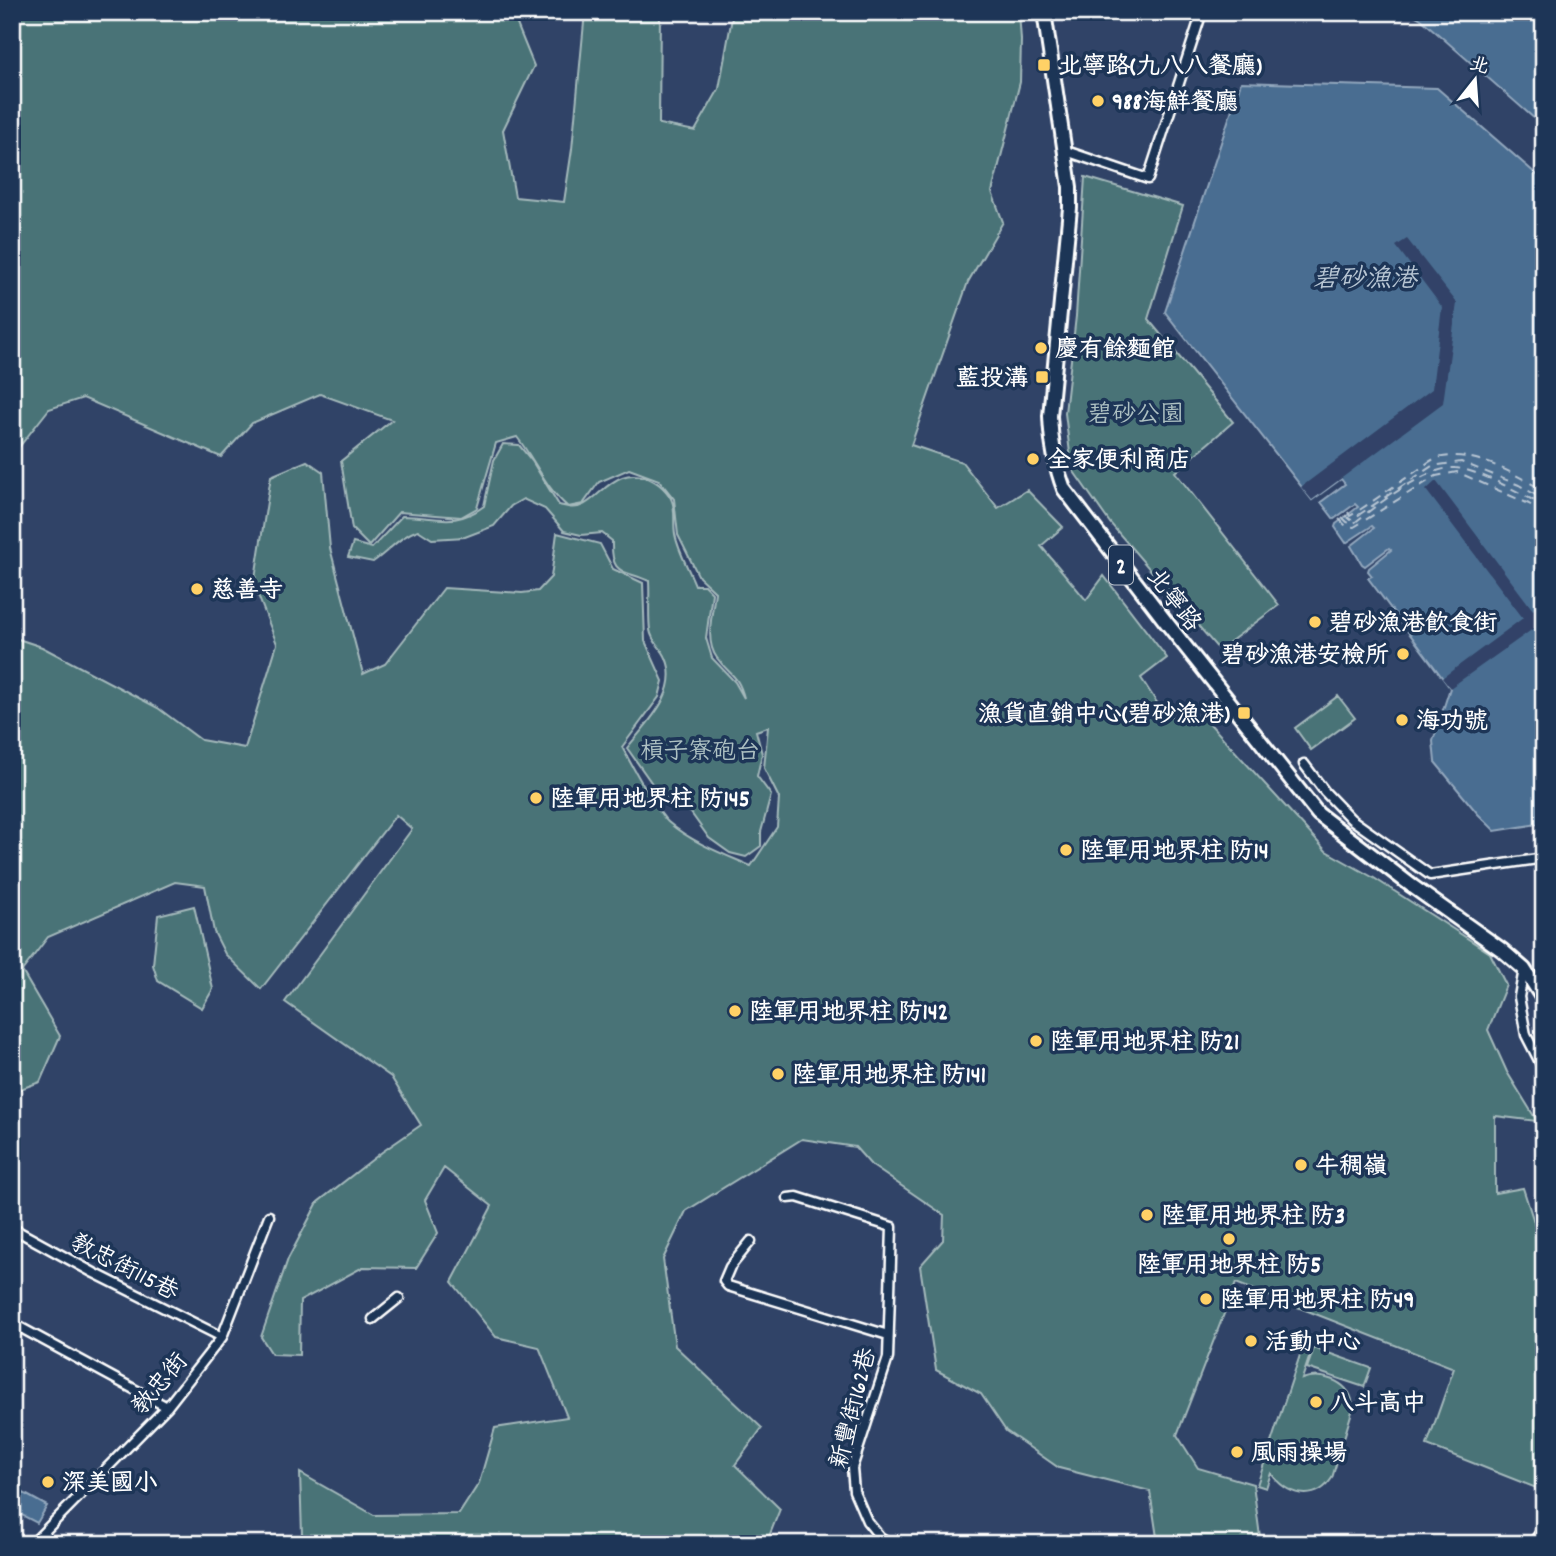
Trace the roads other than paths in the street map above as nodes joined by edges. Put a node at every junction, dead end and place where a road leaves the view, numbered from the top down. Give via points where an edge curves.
1 (1044, 12) edge
2 (1202, 12) edge
3 (1066, 151) junction
4 (1304, 764) dead end
5 (1544, 858) edge
6 (1524, 969) junction
7 (1544, 1000) edge
8 (1544, 1070) edge
9 (788, 1198) dead end
10 (269, 1216) dead end
11 (12, 1228) edge
12 (751, 1241) dead end
13 (399, 1298) dead end
14 (373, 1319) dead end
15 (12, 1323) edge
16 (888, 1335) junction
17 (222, 1337) junction
18 (167, 1407) junction
19 (1544, 1528) edge
20 (12, 1539) edge
21 (18, 1544) edge
22 (32, 1544) edge
23 (891, 1544) edge
24 (1532, 1544) edge

1 - 3 main road, 北寧路 / 2
2 - 3 street via 1147,179
3 - 6 main road, 北寧路 / 2 via 1070,208 1050,416 1064,488 1318,814
4 - 5 street via 1351,819 1430,874
6 - 7 main road, 北寧路 / 2
6 - 8 street via 1519,997 1526,1035
9 - 16 street, 新豐街162巷 via 892,1227
10 - 17 street, 教忠街
11 - 17 street, 教忠街115巷
12 - 16 street via 727,1272 724,1281 728,1286
13 - 14 street
15 - 18 street
16 - 23 street, 新豐街162巷 via 884,1372 852,1468 854,1491 867,1521
17 - 18 street, 教忠街
18 - 22 street, 教忠街
19 - 24 street
20 - 21 street

